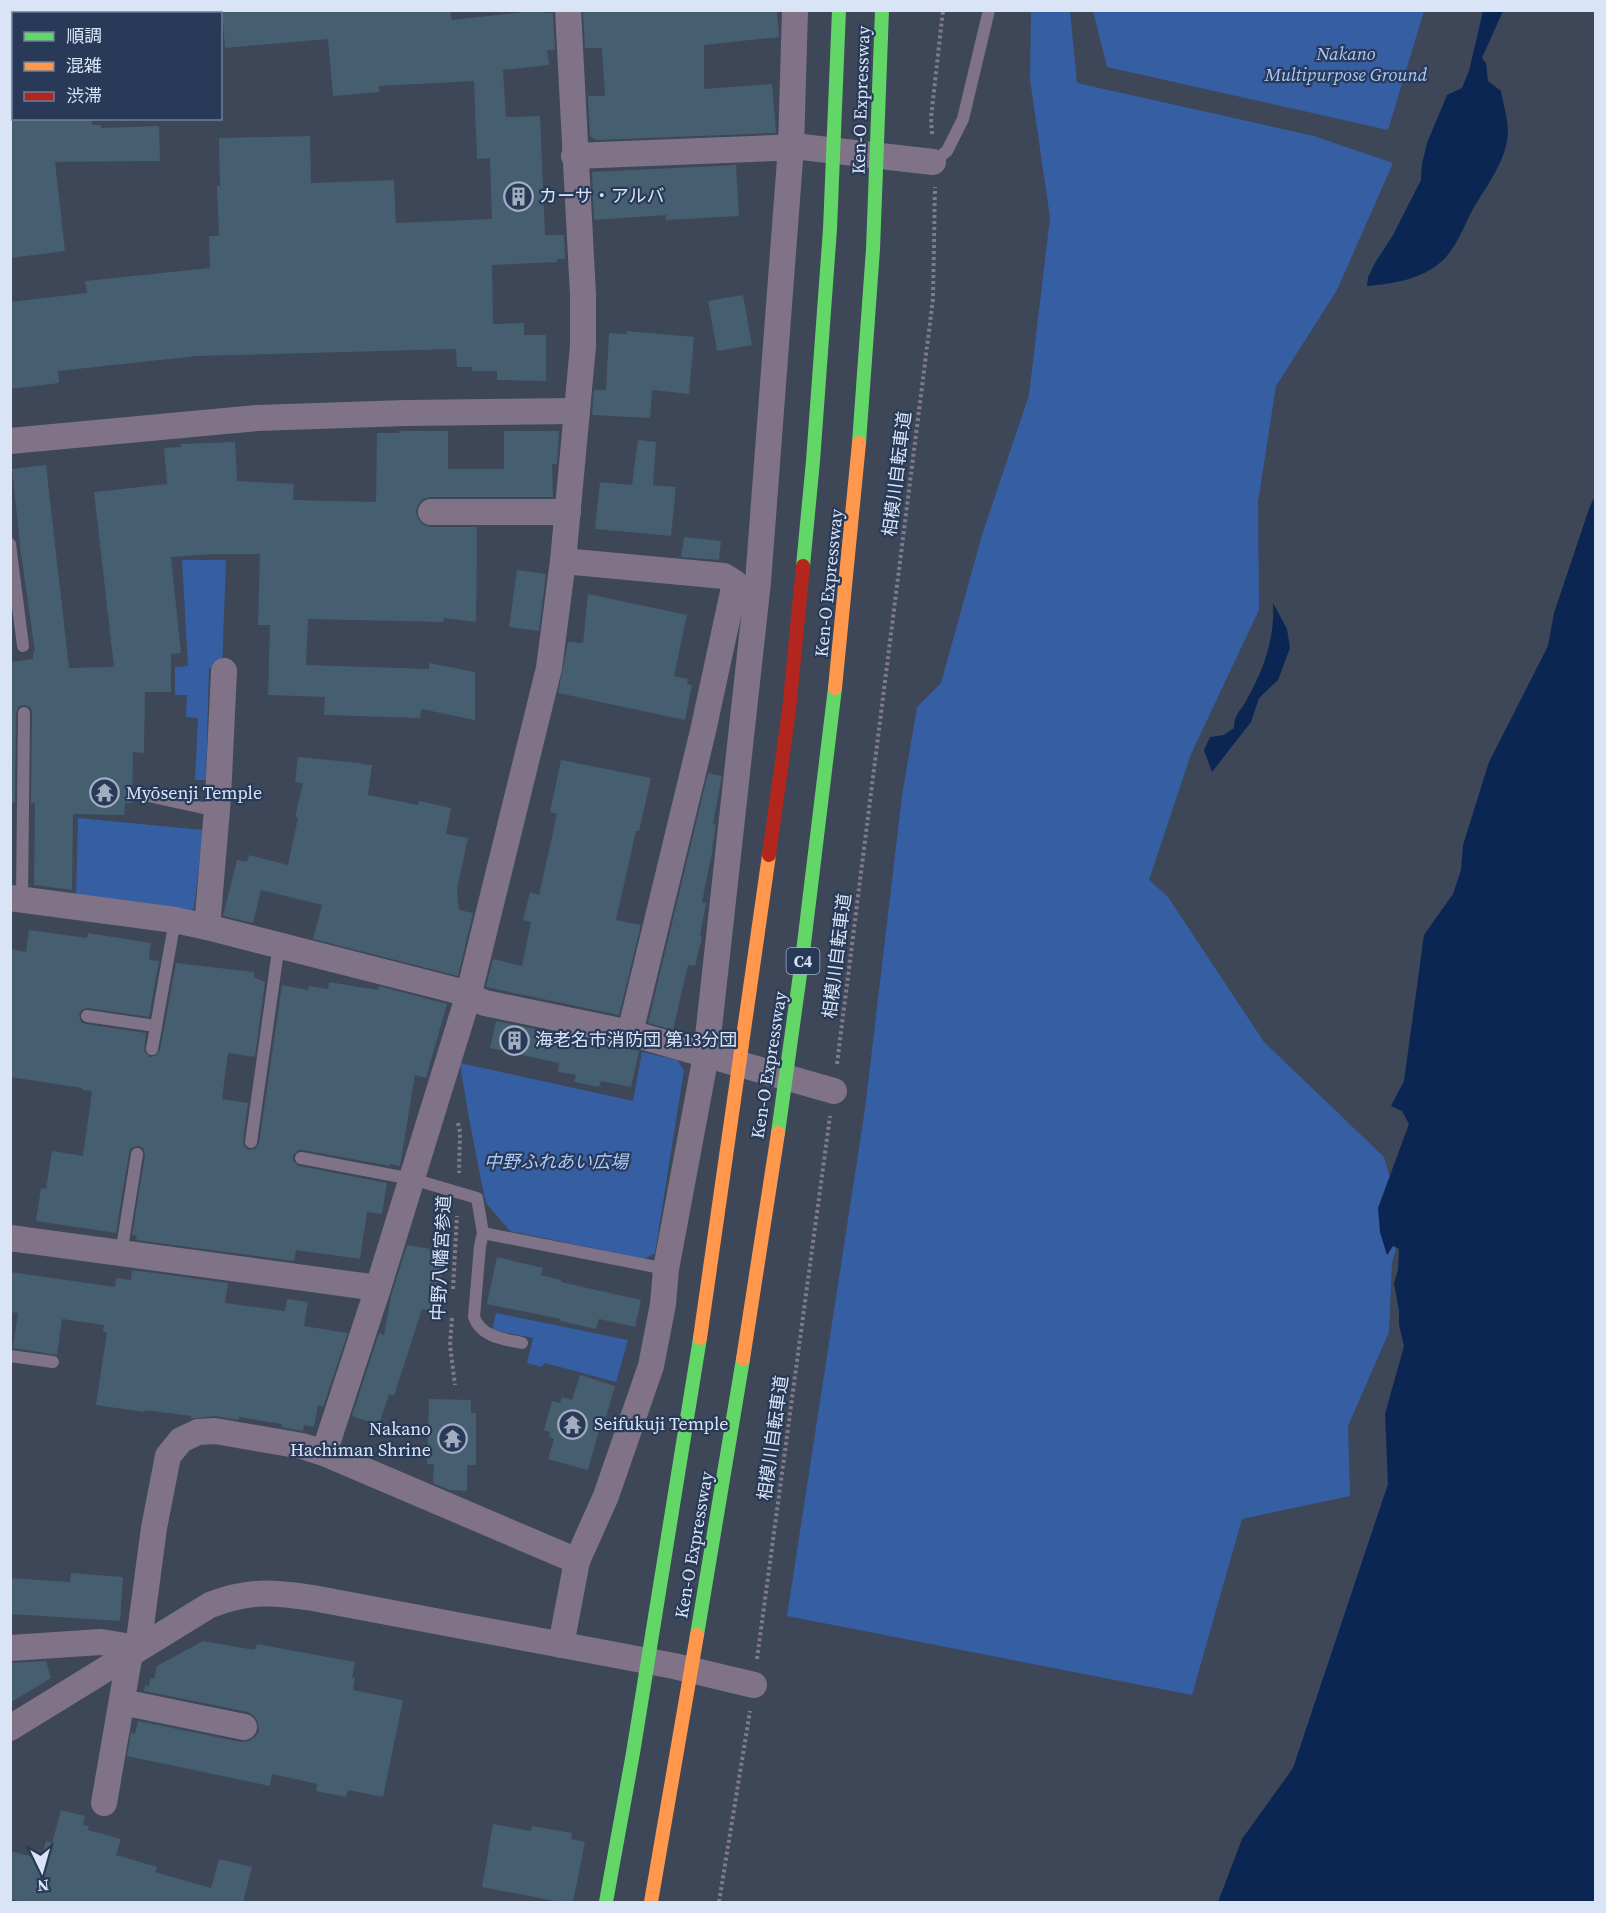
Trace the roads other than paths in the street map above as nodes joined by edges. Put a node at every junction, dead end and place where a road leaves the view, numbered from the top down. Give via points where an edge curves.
1 (568, 10) edge
2 (795, 10) edge
3 (839, 10) edge
4 (882, 10) edge
5 (990, 10) edge
6 (791, 147) junction
7 (574, 156) junction
8 (933, 162) joint
9 (577, 411) junction
10 (10, 441) edge
11 (430, 512) dead end
12 (568, 512) junction
13 (10, 544) edge
14 (563, 561) junction
15 (14, 608) edge
16 (23, 646) dead end
17 (224, 671) dead end
18 (24, 713) dead end
19 (148, 796) dead end
20 (217, 811) junction
21 (16, 899) edge
22 (175, 920) junction
23 (207, 927) junction
24 (279, 944) junction
25 (468, 997) junction
26 (87, 1016) dead end
27 (156, 1026) junction
28 (630, 1033) junction
29 (152, 1048) dead end
30 (706, 1055) junction
31 (834, 1091) road end
32 (250, 1142) dead end
33 (137, 1154) dead end
34 (301, 1158) dead end
35 (412, 1179) junction
36 (483, 1233) junction
37 (10, 1238) edge
38 (121, 1254) junction
39 (666, 1269) junction
40 (378, 1288) junction
41 (522, 1343) dead end
42 (10, 1356) edge
43 (53, 1362) dead end
44 (324, 1453) junction
45 (577, 1561) junction
46 (561, 1645) junction
47 (10, 1648) edge
48 (134, 1650) junction
49 (754, 1685) road end
50 (122, 1702) junction
51 (244, 1727) dead end
52 (10, 1728) edge
53 (104, 1803) dead end
54 (606, 1902) edge
55 (651, 1902) edge

1 - 7 street
2 - 6 street
3 - 54 highway, Ken-O Expressway, bridge via 830,230 789,710 700,1335
4 - 55 highway, Ken-O Expressway / C4, bridge via 875,232 860,458 804,956 743,1359
5 - 8 lane via 963,119 947,151
6 - 7 street
6 - 8 street
6 - 30 street via 758,582
7 - 9 street via 584,295
9 - 10 street via 257,418
9 - 12 street
11 - 12 street
12 - 14 street
13 - 15 lane
14 - 25 street via 549,668
14 - 28 street via 724,576 735,583
15 - 16 lane
17 - 20 street
18 - 21 lane
19 - 20 lane
20 - 23 street
21 - 22 street
22 - 23 street
22 - 27 lane
23 - 24 street
24 - 25 street
24 - 32 lane
25 - 28 street
25 - 35 street
26 - 27 lane
27 - 29 lane
28 - 30 street
30 - 31 street
30 - 39 street
33 - 38 lane
34 - 35 lane
35 - 36 lane via 477,1198
35 - 40 street
36 - 39 lane
36 - 41 lane via 474,1317 487,1334
37 - 38 street
38 - 40 street
39 - 45 street via 651,1366 606,1496
40 - 44 street
42 - 43 lane
44 - 45 street
44 - 48 street via 215,1431 198,1432 181,1440 168,1456
45 - 46 street
46 - 48 street via 313,1598 256,1593 232,1596 210,1605
46 - 49 street
47 - 48 street via 101,1642
48 - 50 street
48 - 52 street
50 - 51 street
50 - 53 street

